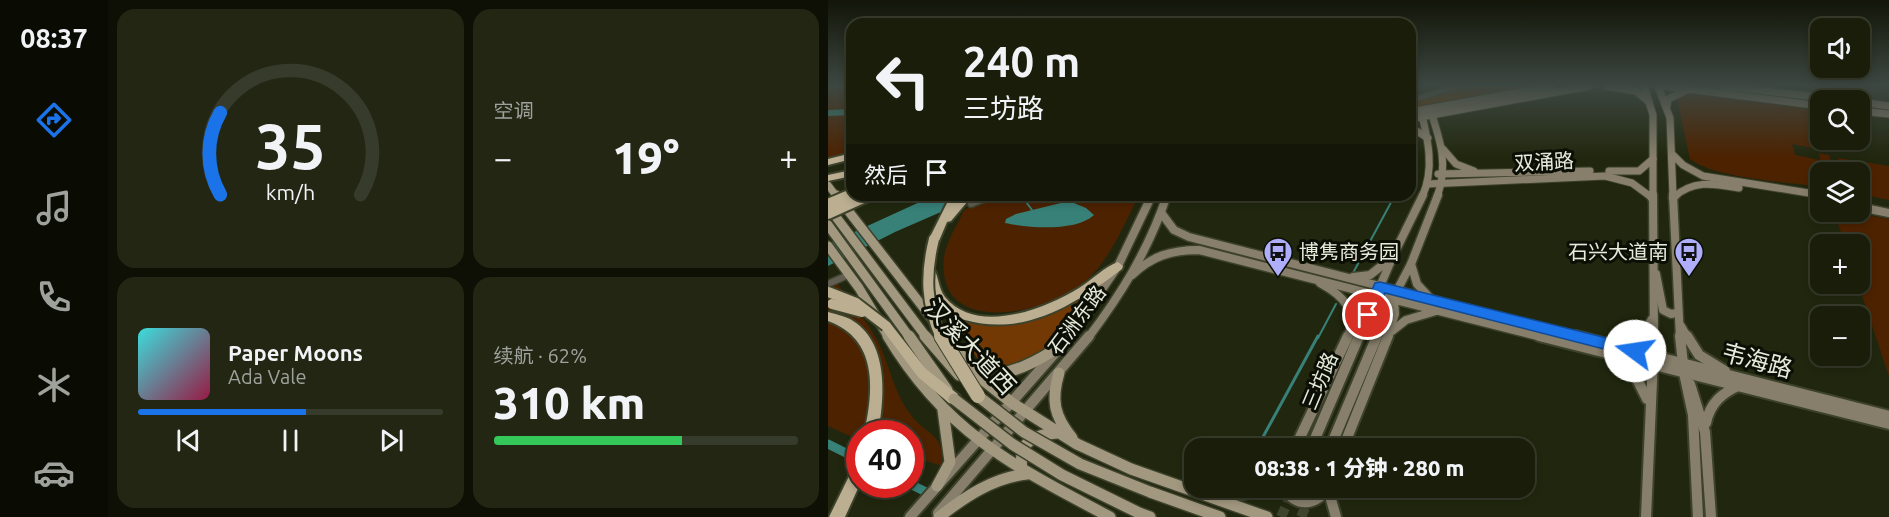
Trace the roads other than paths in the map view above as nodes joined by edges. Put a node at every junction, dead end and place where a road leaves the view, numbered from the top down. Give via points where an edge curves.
1 (1439, 110) edge
2 (1447, 110) edge
3 (1651, 110) edge
4 (1668, 110) edge
5 (1416, 112) edge
6 (1431, 112) junction
7 (1870, 112) edge
8 (1422, 113) junction
9 (1889, 114) edge
10 (1416, 116) edge
11 (1416, 131) edge
12 (1428, 138) junction
13 (1430, 147) junction
14 (1443, 148) junction
15 (1673, 155) junction
16 (846, 158) edge
17 (1653, 159) junction
18 (828, 162) edge
19 (1486, 173) junction
20 (846, 174) edge
21 (1428, 175) junction
22 (828, 178) edge
23 (1442, 178) junction
24 (1428, 184) junction
25 (828, 185) edge
26 (1810, 195) edge
27 (1810, 196) edge
28 (846, 197) edge
29 (828, 198) edge
30 (1674, 198) junction
31 (857, 201) edge
32 (953, 201) edge
33 (968, 201) edge
34 (1149, 201) edge
35 (1165, 201) edge
36 (1653, 201) junction
37 (1870, 204) edge
38 (828, 206) edge
39 (1889, 207) edge
40 (1870, 209) edge
41 (1889, 213) edge
42 (828, 214) edge
43 (1162, 214) junction
44 (828, 225) edge
45 (847, 229) junction
46 (933, 239) junction
47 (828, 246) edge
48 (1201, 246) junction
49 (1393, 256) junction
50 (1412, 264) junction
51 (1653, 264) junction
52 (1118, 266) junction
53 (845, 270) junction
54 (1132, 275) junction
55 (1316, 277) junction
56 (1341, 277) junction
57 (828, 284) edge
58 (1379, 291) junction
59 (828, 292) edge
60 (1395, 294) junction
61 (1435, 301) junction
62 (828, 304) edge
63 (1442, 311) junction
64 (828, 316) edge
65 (1653, 316) junction
66 (1677, 316) junction
67 (886, 326) junction
68 (1388, 336) junction
69 (1065, 343) junction
70 (1079, 347) junction
71 (1599, 347) junction
72 (1653, 360) junction
73 (1684, 368) junction
74 (1059, 373) junction
75 (978, 376) junction
76 (1741, 382) junction
77 (978, 396) junction
78 (954, 399) junction
79 (1012, 403) junction
80 (943, 410) junction
81 (1650, 410) junction
82 (1025, 411) junction
83 (1889, 416) edge
84 (874, 420) edge
85 (1889, 424) edge
86 (1706, 430) junction
87 (1057, 433) junction
88 (1300, 438) edge
89 (1315, 438) edge
90 (1334, 438) edge
91 (1347, 438) edge
92 (978, 441) junction
93 (1077, 444) junction
94 (990, 451) junction
95 (1025, 472) junction
96 (937, 486) junction
97 (1184, 488) edge
98 (846, 498) edge
99 (1213, 498) edge
100 (1291, 498) edge
101 (1321, 498) edge
102 (1331, 498) edge
103 (1144, 515) edge
104 (838, 516) edge
105 (910, 517) edge
106 (935, 517) edge
107 (939, 517) edge
108 (1110, 517) edge
109 (1219, 517) edge
110 (1267, 517) edge
111 (1336, 517) edge
112 (1646, 517) edge
113 (1698, 517) edge
114 (1711, 517) edge

1 - 6 main road
2 - 6 main road
3 - 17 main road
4 - 15 main road
5 - 8 main road
6 - 8 main road
6 - 14 main road, 三坊路
7 - 9 main road
8 - 10 main road
8 - 12 main road, 三坊路
11 - 12 main road
12 - 13 main road, 三坊路
13 - 14 main road via 1437,142
13 - 21 main road, 三坊路
14 - 19 main road via 1456,164
14 - 23 main road, 三坊路
15 - 26 main road via 1703,176
15 - 30 main road
16 - 18 highway
17 - 19 main road, 双涌路 via 1645,170 1632,172
17 - 36 main road
19 - 23 main road, 双涌路
20 - 22 highway
21 - 23 main road, 双涌路
21 - 24 main road, 三坊路
23 - 24 main road, 双涌路
23 - 36 main road, 双涌路 via 1605,176 1632,183 1645,190
23 - 50 main road, 三坊路
24 - 49 main road, 三坊路
25 - 75 main road
27 - 30 main road via 1707,184 1687,186
28 - 38 highway, bridge
29 - 45 main road
30 - 66 main road
31 - 42 highway, bridge
32 - 46 highway
33 - 46 highway
34 - 52 main road, 石洲东路
35 - 43 main road, 石洲东路
36 - 51 main road
37 - 39 main road
38 - 45 main road
40 - 41 main road
43 - 48 main road via 1172,230
43 - 54 main road, 石洲东路
44 - 78 main road, 汉溪大道西
45 - 77 main road, 汉溪大道西, bridge via 920,330
46 - 52 highway, bridge via 931,269 938,297 954,311 971,318 1010,320 1047,309 1081,293
46 - 77 highway, bridge via 926,276 930,309 946,351
47 - 53 main road
48 - 54 main road via 1160,253
48 - 55 main road
49 - 56 main road via 1370,275
49 - 58 main road, 三坊路
50 - 60 main road, 三坊路
50 - 61 main road via 1420,289
51 - 65 main road
51 - 66 main road via 1663,310
52 - 69 main road, 石洲东路
53 - 57 street
53 - 80 main road via 886,335
54 - 70 main road, 石洲东路
55 - 56 main road
55 - 58 main road
55 - 88 main road via 1343,297 1351,309 1351,330
56 - 58 main road
58 - 60 main road
58 - 89 main road, 三坊路
59 - 67 highway, bridge via 856,303
60 - 61 main road
60 - 63 main road
60 - 68 main road via 1395,314
60 - 90 main road, 三坊路
61 - 71 main road
62 - 67 highway, bridge via 865,313
63 - 68 main road via 1406,319
63 - 71 main road
64 - 84 highway via 856,329 870,351 878,386
65 - 71 main road via 1638,338
65 - 72 main road
66 - 73 main road
66 - 76 main road via 1699,355
67 - 78 highway via 922,374
68 - 91 main road
69 - 70 main road via 1067,349
69 - 75 main road via 1022,370
69 - 79 main road, 石洲东路
70 - 74 main road, 石洲东路
71 - 72 main road, 韦海路
71 - 81 main road via 1633,372 1645,389
72 - 73 main road, 韦海路
72 - 81 main road
73 - 76 main road, 韦海路
73 - 86 main road
73 - 113 main road via 1693,415
74 - 82 main road, 石洲东路
74 - 93 main road via 1052,393 1054,412
75 - 79 main road
76 - 83 main road, 韦海路
76 - 85 main road, 韦海路
76 - 86 main road via 1713,403 1707,412
77 - 109 main road, 汉溪大道西, bridge via 1024,432 1080,464
78 - 103 main road, 汉溪大道西, bridge via 1012,444 1062,475
79 - 82 main road
79 - 92 main road, 石洲东路
80 - 92 main road
80 - 96 main road via 950,462
81 - 112 main road
82 - 87 main road
82 - 94 main road, 石洲东路
86 - 114 main road
87 - 93 main road
87 - 95 main road via 1040,433 1023,447 1019,458
92 - 94 main road
92 - 96 main road, 石洲东路
93 - 97 main road
94 - 95 main road
94 - 106 main road, 石洲东路
95 - 107 main road via 992,483
95 - 108 main road
96 - 105 main road, 石洲东路
98 - 104 highway
99 - 110 main road
100 - 101 main road via 1307,504
102 - 111 main road

